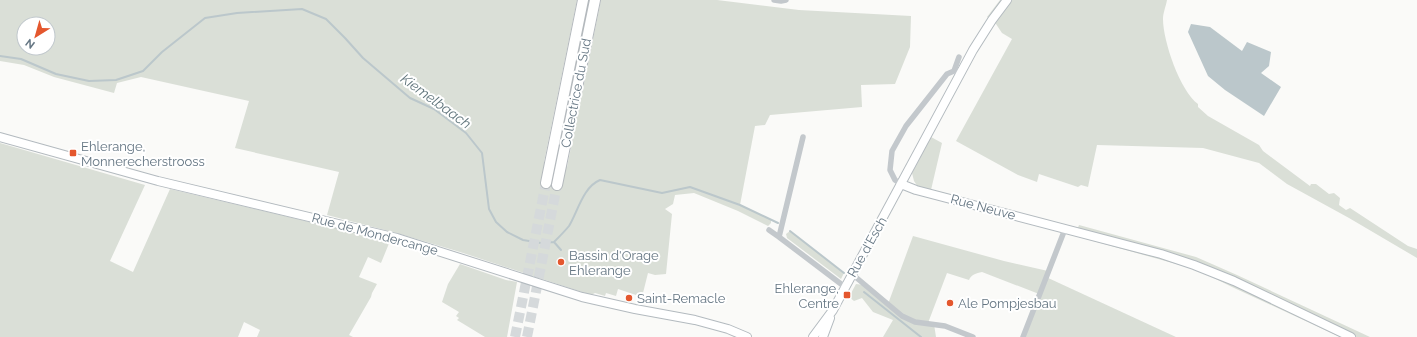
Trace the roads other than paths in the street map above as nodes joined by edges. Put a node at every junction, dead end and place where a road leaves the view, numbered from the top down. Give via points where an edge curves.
1 (583, 0) edge
2 (595, 0) edge
3 (774, 0) edge
4 (786, 0) edge
5 (1007, 0) edge
6 (959, 57) dead end
7 (958, 71) junction
8 (0, 137) edge
9 (803, 137) dead end
10 (546, 183) tunnel mouth
11 (901, 184) junction
12 (557, 185) tunnel mouth
13 (1066, 229) junction
14 (769, 230) dead end
15 (779, 237) junction
16 (852, 274) junction
17 (846, 287) junction
18 (833, 310) junction
19 (747, 337) edge
20 (814, 337) edge
21 (823, 337) edge
22 (973, 337) edge
23 (1023, 337) edge
24 (1351, 337) edge

1 - 10 highway, Collectrice du Sud
2 - 12 highway, Collectrice du Sud
3 - 4 street
5 - 7 main road, Rue d'Esch
6 - 7 street, Rue d'Esch
7 - 11 main road, Rue d'Esch
7 - 11 street, Rue d'Esch via 947,74 906,126 892,151 890,170 895,180
8 - 19 main road, Rue de Mondercange via 158,181 397,238 582,297 701,321
9 - 15 street
11 - 13 main road, Rue Neuve
11 - 16 main road, Rue d'Esch
13 - 23 street
13 - 24 main road, Rue Neuve via 1194,265 1234,281
14 - 15 street
15 - 17 street
16 - 17 main road, Rue d'Esch
16 - 22 street via 902,316 915,322 945,326
17 - 18 main road, Rue d'Esch
18 - 20 main road, Rue d'Esch
18 - 21 main road, Rue d'Esch

